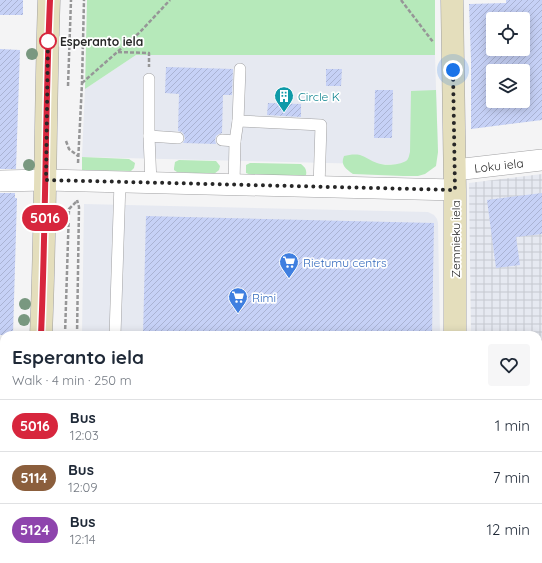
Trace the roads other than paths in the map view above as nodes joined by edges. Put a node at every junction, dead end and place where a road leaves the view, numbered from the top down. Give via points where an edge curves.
1 (50, 0) edge
2 (452, 0) edge
3 (240, 69) dead end
4 (149, 79) road end
5 (238, 121) junction
6 (149, 136) junction
7 (178, 138) dead end
8 (222, 140) dead end
9 (235, 141) junction
10 (542, 160) edge
11 (46, 180) junction
12 (455, 180) junction
13 (0, 181) edge
14 (120, 182) junction
15 (151, 183) junction
16 (234, 185) junction
17 (319, 187) junction
18 (41, 331) edge
19 (115, 331) edge
20 (455, 331) edge

1 - 11 main road
2 - 12 main road, Zemnieku iela
3 - 5 lane
4 - 6 lane
5 - 9 lane
5 - 17 lane via 321,125
6 - 7 lane
6 - 15 lane
8 - 9 lane
9 - 16 lane
10 - 12 street, Loku iela
11 - 13 street
11 - 14 street via 77,191
11 - 18 main road
12 - 17 street
12 - 20 main road, Zemnieku iela
14 - 15 street
14 - 19 lane
15 - 16 street
16 - 17 street

